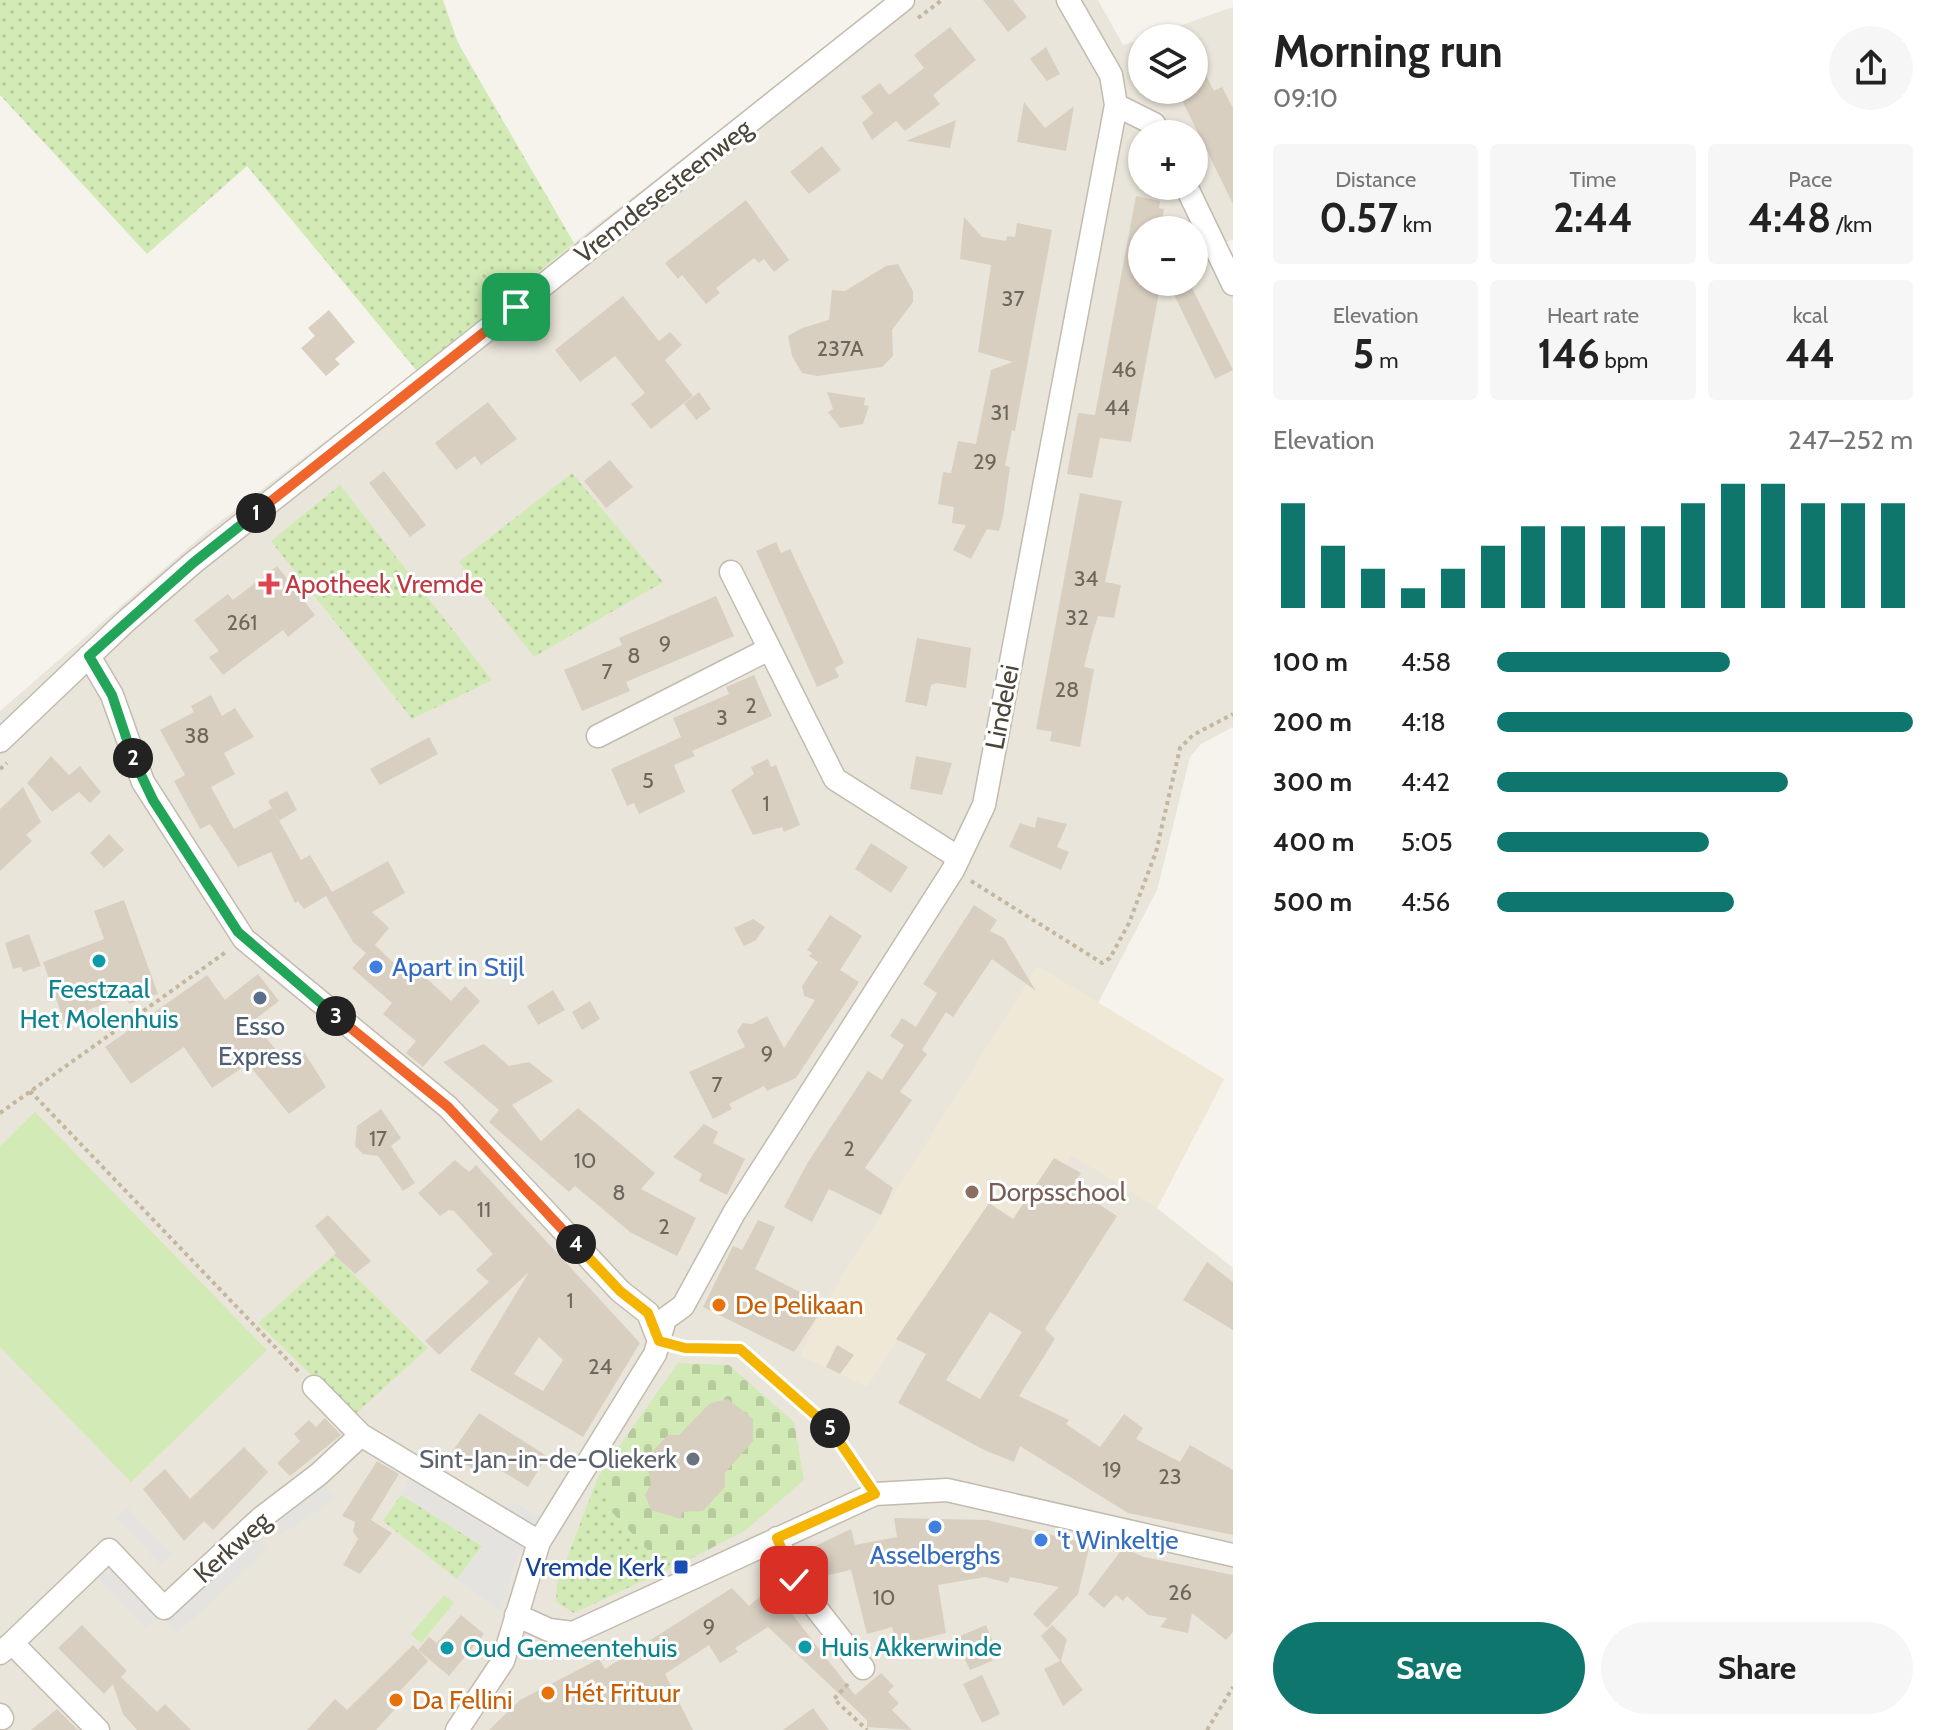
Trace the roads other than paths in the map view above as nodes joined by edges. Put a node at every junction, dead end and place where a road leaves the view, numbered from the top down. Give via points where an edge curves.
1 (903, 0) edge
2 (1068, 0) edge
3 (1116, 105) junction
4 (1146, 120) edge
5 (1193, 200) edge
6 (1233, 284) edge
7 (731, 572) dead end
8 (769, 649) junction
9 (89, 656) junction
10 (598, 736) dead end
11 (6, 750) edge
12 (956, 864) junction
13 (659, 1341) junction
14 (314, 1387) road end
15 (361, 1435) junction
16 (777, 1538) junction
17 (539, 1542) junction
18 (1233, 1555) edge
19 (516, 1615) junction
20 (6, 1648) edge
21 (863, 1668) road end
22 (98, 1730) edge
23 (457, 1730) edge

1 - 9 street, Vremdesesteenweg via 193,563
2 - 3 street, Lindelei via 1111,75
3 - 4 street
3 - 12 street, Lindelei via 984,805
5 - 6 street
7 - 8 street
8 - 10 street
8 - 12 street via 835,779
9 - 11 street, Vremdesesteenweg
9 - 13 street via 112,695 143,782 244,939 448,1107 620,1291 648,1313
12 - 13 street, Lindelei via 734,1213 683,1306 665,1319
13 - 17 street, Lindelei
14 - 15 street
15 - 17 street
15 - 20 street, Kerkweg via 164,1608 109,1550
16 - 18 street via 875,1494 947,1490
16 - 19 street via 573,1633 549,1630
16 - 21 street via 794,1580
17 - 19 street, Lindelei
19 - 23 street, Lindelei via 503,1661
20 - 22 street

